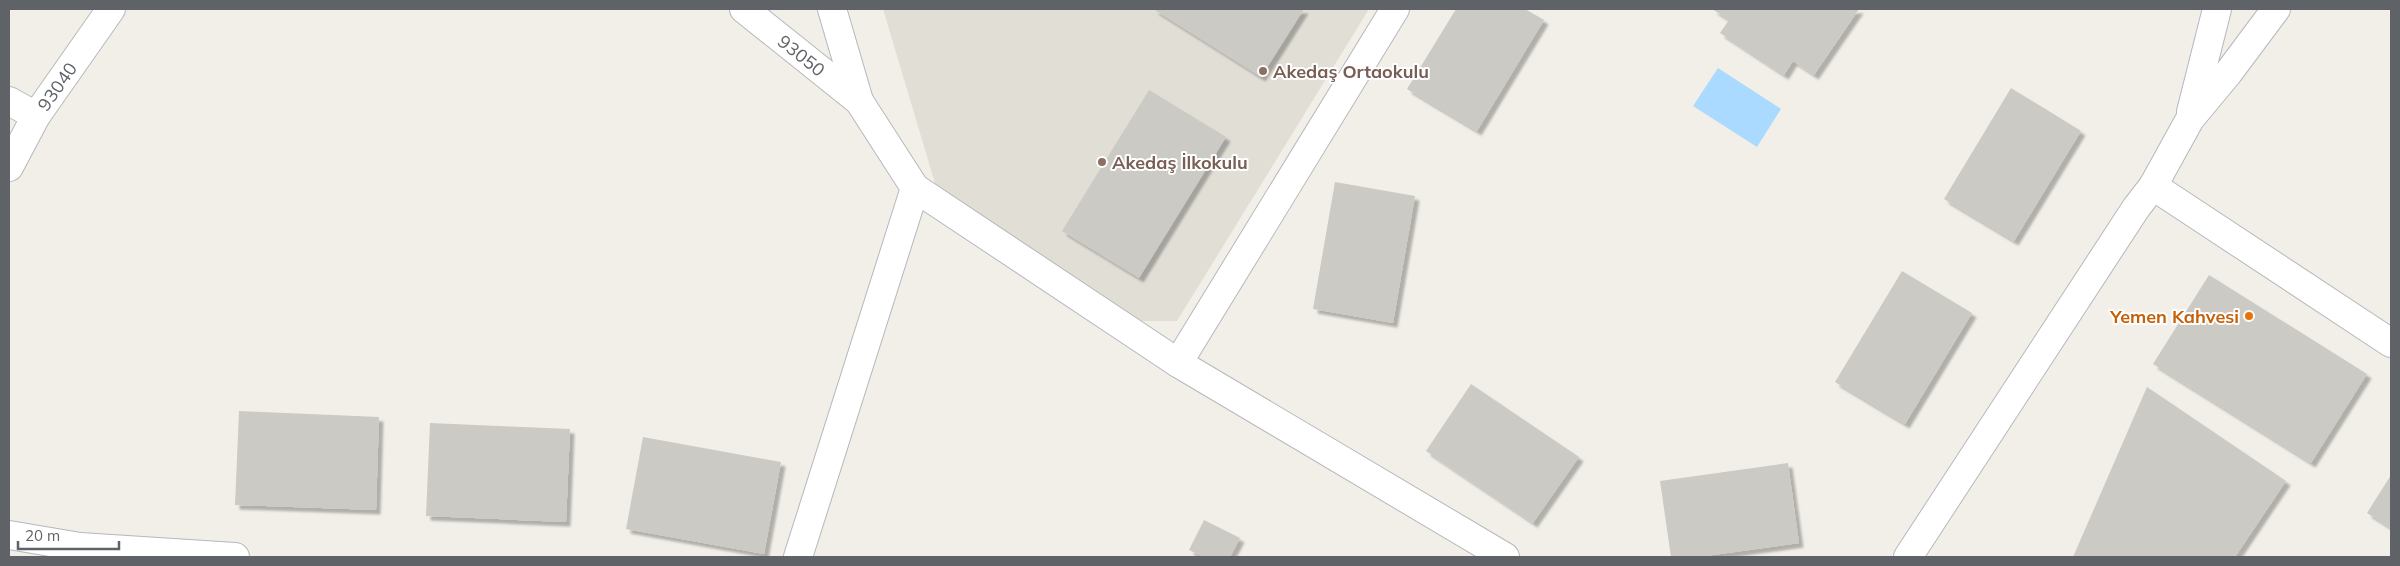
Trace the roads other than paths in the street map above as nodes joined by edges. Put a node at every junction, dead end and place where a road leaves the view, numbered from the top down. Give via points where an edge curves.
1 (111, 9) edge
2 (744, 9) edge
3 (832, 9) edge
4 (1395, 9) edge
5 (2217, 9) edge
6 (2276, 9) edge
7 (9, 101) edge
8 (859, 101) junction
9 (36, 116) junction
10 (2190, 119) junction
11 (9, 167) edge
12 (2153, 186) junction
13 (915, 188) junction
14 (2391, 343) edge
15 (1178, 363) junction
16 (9, 535) edge
17 (235, 557) edge
18 (798, 557) edge
19 (1505, 557) edge
20 (1908, 557) edge

1 - 9 street, 93040
2 - 8 street, 93050
3 - 8 street
4 - 15 street
5 - 10 street
6 - 10 street
7 - 9 street
8 - 13 street
9 - 11 street, 93040
10 - 12 street
12 - 14 street
12 - 20 street
13 - 15 street
13 - 18 street
15 - 19 street
16 - 17 street via 80,547

